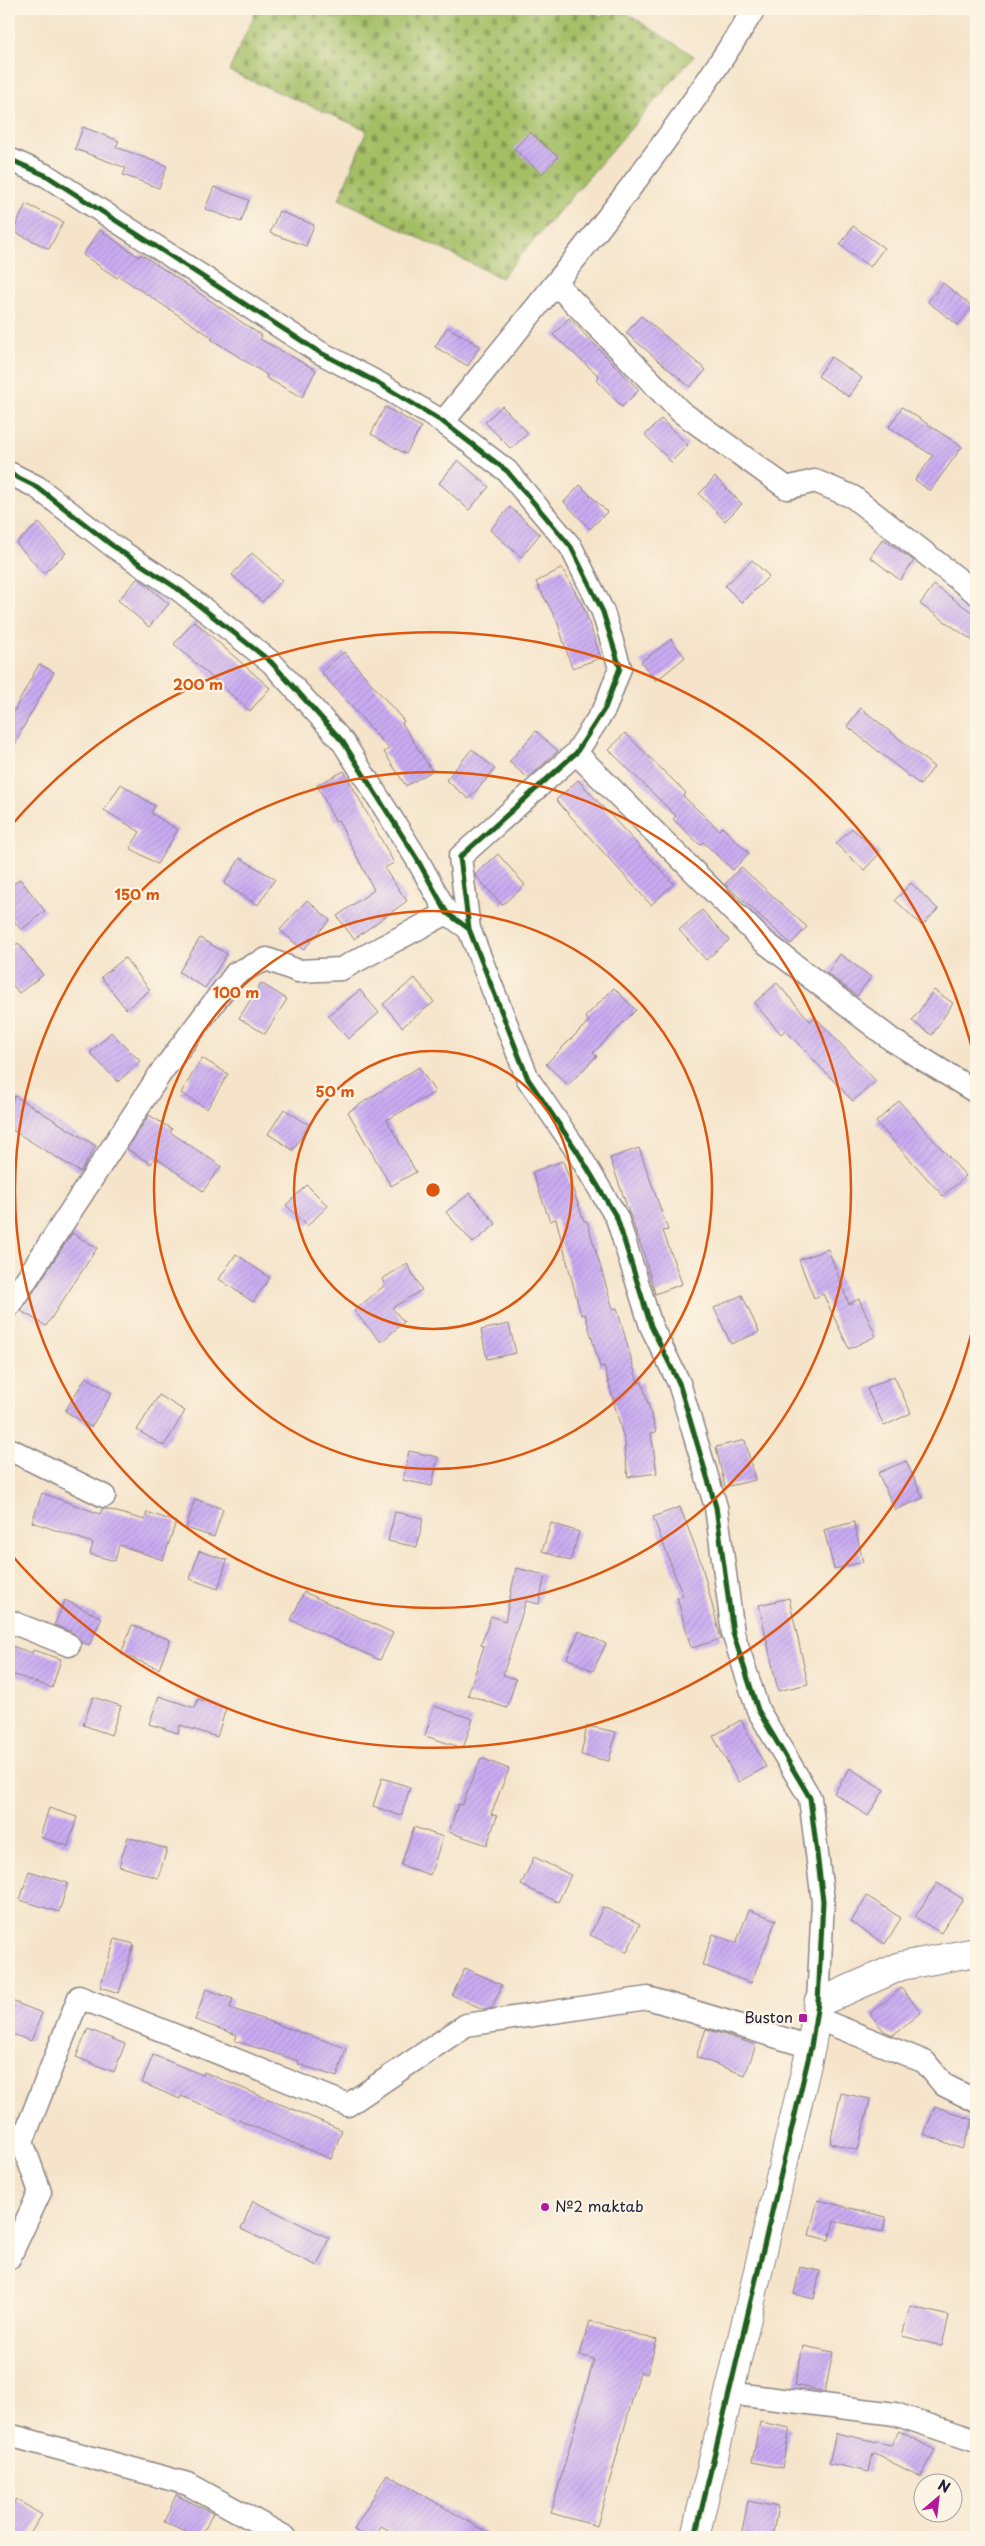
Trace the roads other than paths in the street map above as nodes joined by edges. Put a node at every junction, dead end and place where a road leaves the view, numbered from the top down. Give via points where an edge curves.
1 (754, 9) edge
2 (9, 159) edge
3 (556, 284) junction
4 (443, 422) junction
5 (9, 473) edge
6 (976, 593) edge
7 (576, 753) junction
8 (447, 913) junction
9 (469, 929) junction
10 (976, 1092) edge
11 (9, 1306) edge
12 (9, 1449) edge
13 (104, 1496) dead end
14 (9, 1621) edge
15 (69, 1646) dead end
16 (976, 1952) edge
17 (817, 2010) junction
18 (812, 2047) junction
19 (976, 2101) edge
20 (15, 2139) edge
21 (9, 2258) edge
22 (728, 2393) junction
23 (9, 2435) edge
24 (976, 2441) edge
25 (285, 2537) edge
26 (695, 2537) edge

1 - 3 street via 663,146
2 - 4 street via 47,176 320,352
3 - 4 street
3 - 6 street via 681,412 787,488 815,481 853,496
4 - 7 street via 507,471 565,539 603,612 620,668 605,708
5 - 8 street via 37,486 271,662 343,742
7 - 9 street via 460,857
7 - 10 street via 762,940 892,1040
8 - 9 street
8 - 11 street via 341,969 298,971 267,958 236,973 160,1074
9 - 17 street via 528,1079 577,1151 616,1218 652,1326 678,1383 716,1507 733,1633 758,1710 810,1798 823,1901
12 - 13 street
14 - 15 street
16 - 17 street via 900,1966
17 - 18 street
17 - 19 street via 925,2062 944,2084
18 - 20 street via 648,1998 466,2025 348,2105 79,1997
18 - 22 street
20 - 21 street via 40,2192
22 - 24 street via 895,2414
22 - 26 street
23 - 25 street via 188,2484

